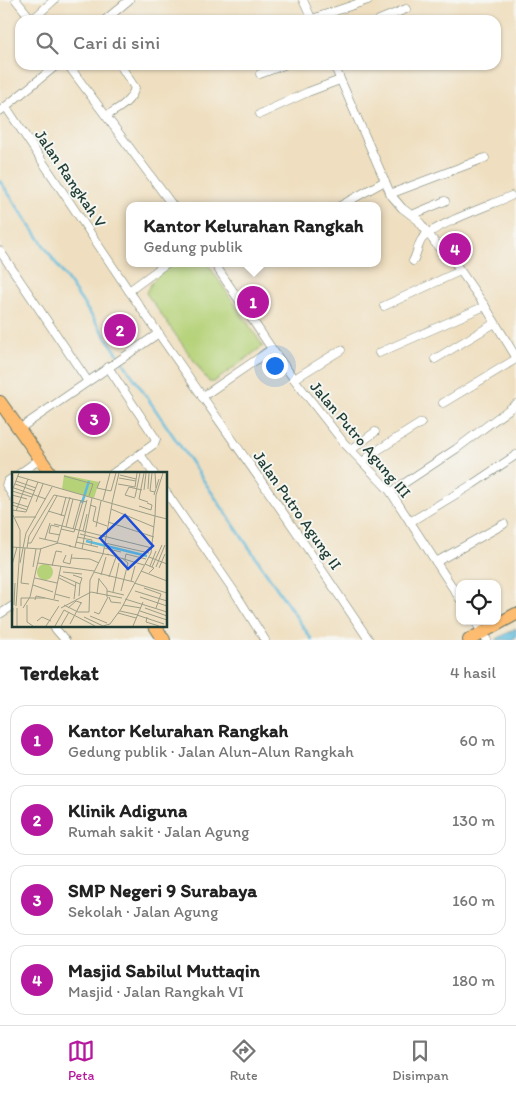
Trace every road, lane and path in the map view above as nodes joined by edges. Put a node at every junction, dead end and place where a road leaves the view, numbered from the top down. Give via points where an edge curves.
1 (16, 0) edge
2 (54, 0) edge
3 (129, 0) edge
4 (303, 0) edge
5 (368, 0) edge
6 (406, 9) dead end
7 (28, 15) edge
8 (38, 15) edge
9 (112, 15) edge
10 (310, 15) edge
11 (326, 15) edge
12 (391, 15) edge
13 (51, 70) edge
14 (72, 70) edge
15 (123, 70) edge
16 (271, 70) edge
17 (336, 70) edge
18 (260, 74) dead end
19 (340, 80) junction
20 (3, 109) edge
21 (260, 114) dead end
22 (106, 116) junction
23 (484, 158) dead end
24 (385, 181) junction
25 (390, 194) junction
26 (511, 196) dead end
27 (445, 201) dead end
28 (170, 202) edge
29 (347, 202) edge
30 (412, 215) junction
31 (428, 233) junction
32 (0, 251) edge
33 (413, 261) dead end
34 (161, 267) edge
35 (217, 267) edge
36 (460, 271) junction
37 (129, 290) junction
38 (384, 306) dead end
39 (485, 306) junction
40 (496, 323) junction
41 (159, 333) junction
42 (272, 349) junction
43 (341, 350) dead end
44 (379, 353) dead end
45 (516, 358) edge
46 (434, 359) dead end
47 (108, 367) junction
48 (294, 379) junction
49 (87, 380) junction
50 (202, 397) junction
51 (0, 402) edge
52 (444, 402) dead end
53 (516, 404) edge
54 (421, 423) dead end
55 (18, 429) junction
56 (375, 432) dead end
57 (351, 450) junction
58 (140, 454) junction
59 (516, 455) edge
60 (40, 459) junction
61 (363, 462) junction
62 (22, 472) edge
63 (49, 472) edge
64 (115, 472) edge
65 (153, 472) edge
66 (12, 479) edge
67 (391, 492) junction
68 (12, 495) edge
69 (168, 495) edge
70 (410, 522) junction
71 (504, 524) dead end
72 (436, 562) junction
73 (456, 593) edge
74 (12, 606) edge
75 (0, 614) edge
76 (516, 614) edge
77 (478, 625) edge
78 (55, 628) edge
79 (156, 628) edge
80 (485, 636) edge
81 (65, 640) edge
82 (164, 640) edge
83 (265, 640) edge
84 (370, 640) edge
85 (469, 640) edge

1 - 7 street
2 - 8 street
3 - 9 street
4 - 10 street
5 - 11 street
6 - 12 street
13 - 20 street
14 - 22 street
15 - 22 street via 135,88 128,101
16 - 18 street
17 - 19 street
19 - 21 street
19 - 24 street
20 - 37 street, Jalan Rangkah V
22 - 28 street
23 - 25 street
24 - 25 street
24 - 29 street
25 - 30 street
26 - 31 street
27 - 30 street
30 - 31 street
31 - 33 street via 420,240
31 - 36 street
32 - 49 street
34 - 37 street
35 - 42 street, Jalan Putro Agung III
36 - 38 street
36 - 39 street
37 - 41 street, Jalan Rangkah V
39 - 40 street
39 - 44 street
40 - 45 street
40 - 46 street
41 - 47 street
41 - 50 street, Jalan Putro Agung II
42 - 48 street, Jalan Putro Agung III
42 - 50 street
43 - 48 street
45 - 52 street
47 - 49 street
47 - 58 street via 156,439
48 - 57 street, Jalan Putro Agung III
49 - 55 street
50 - 84 street, Jalan Putro Agung II
51 - 55 main road
53 - 67 street
54 - 61 street
55 - 60 main road
56 - 57 street
57 - 61 street, Jalan Putro Agung III
58 - 64 street
58 - 65 street
59 - 70 street
60 - 62 street
60 - 63 main road
61 - 67 street, Jalan Putro Agung III
66 - 68 street via 6,485
67 - 70 street, Jalan Putro Agung III
69 - 83 street
70 - 72 street, Jalan Putro Agung III
71 - 72 street
72 - 73 street, Jalan Putro Agung III
74 - 75 street
76 - 80 main road
77 - 80 street
78 - 81 street
79 - 82 main road
80 - 85 main road

